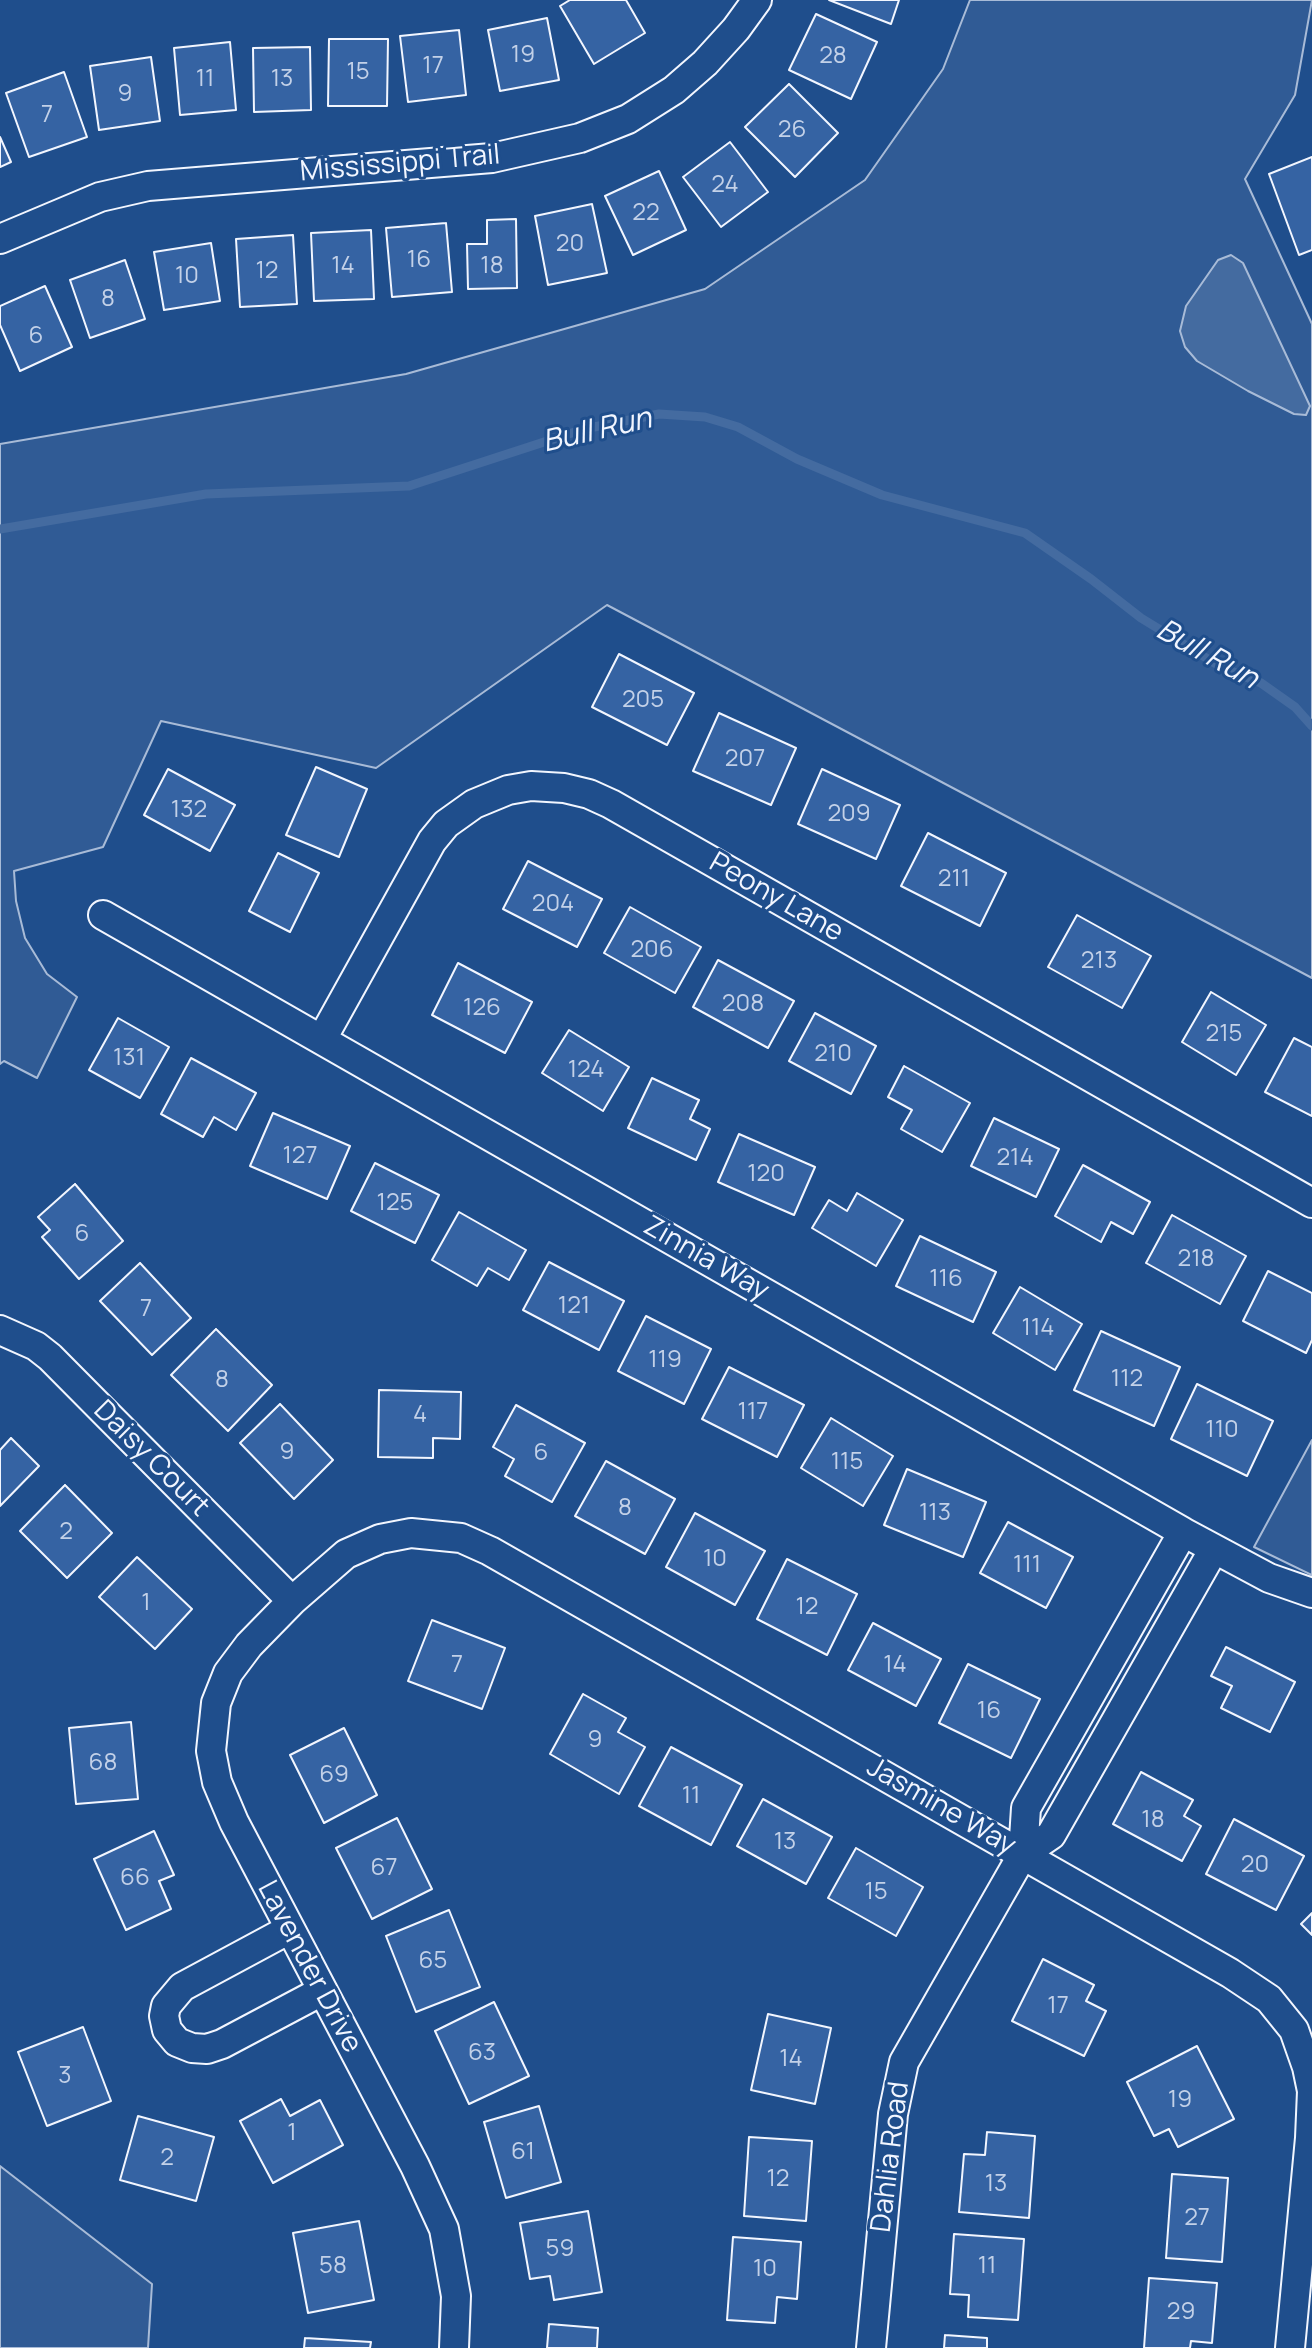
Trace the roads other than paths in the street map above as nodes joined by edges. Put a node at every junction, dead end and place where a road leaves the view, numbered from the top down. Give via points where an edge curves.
1 (757, 0) edge
2 (0, 239) edge
3 (103, 915) dead end
4 (322, 1039) junction
5 (1312, 1203) edge
6 (0, 1330) edge
7 (1183, 1532) junction
8 (1214, 1549) junction
9 (1312, 1593) edge
10 (292, 1601) junction
11 (1023, 1854) junction
12 (288, 1930) junction
13 (322, 1991) junction
14 (454, 2348) edge
15 (871, 2348) edge
16 (1290, 2348) edge

1 - 2 street, Mississippi Trail via 674,90 628,119 580,138 492,158 148,186 100,197
3 - 4 street, Zinnia Way
4 - 5 street, Peony Lane via 438,832 464,809 496,794 531,786 564,788 611,804
4 - 7 street, Zinnia Way
6 - 10 street, Daisy Court via 50,1357
7 - 8 street, Zinnia Way
7 - 11 street, Dahlia Road via 1026,1808
8 - 9 street, Zinnia Way via 1281,1584
8 - 11 street, Dahlia Road via 1051,1835
10 - 11 street, Jasmine Way via 362,1545 411,1533 461,1538
10 - 12 street, Lavender Drive via 236,1660 216,1703 211,1736 222,1796
11 - 15 street, Dahlia Road via 898,2078
11 - 16 street, Jasmine Way via 1252,1986 1294,2030 1307,2067 1312,2115
12 - 13 street, Lavender Drive
12 - 13 street via 182,1987 166,2006 167,2030 177,2042 207,2049
13 - 14 street, Lavender Drive via 444,2229 456,2296

